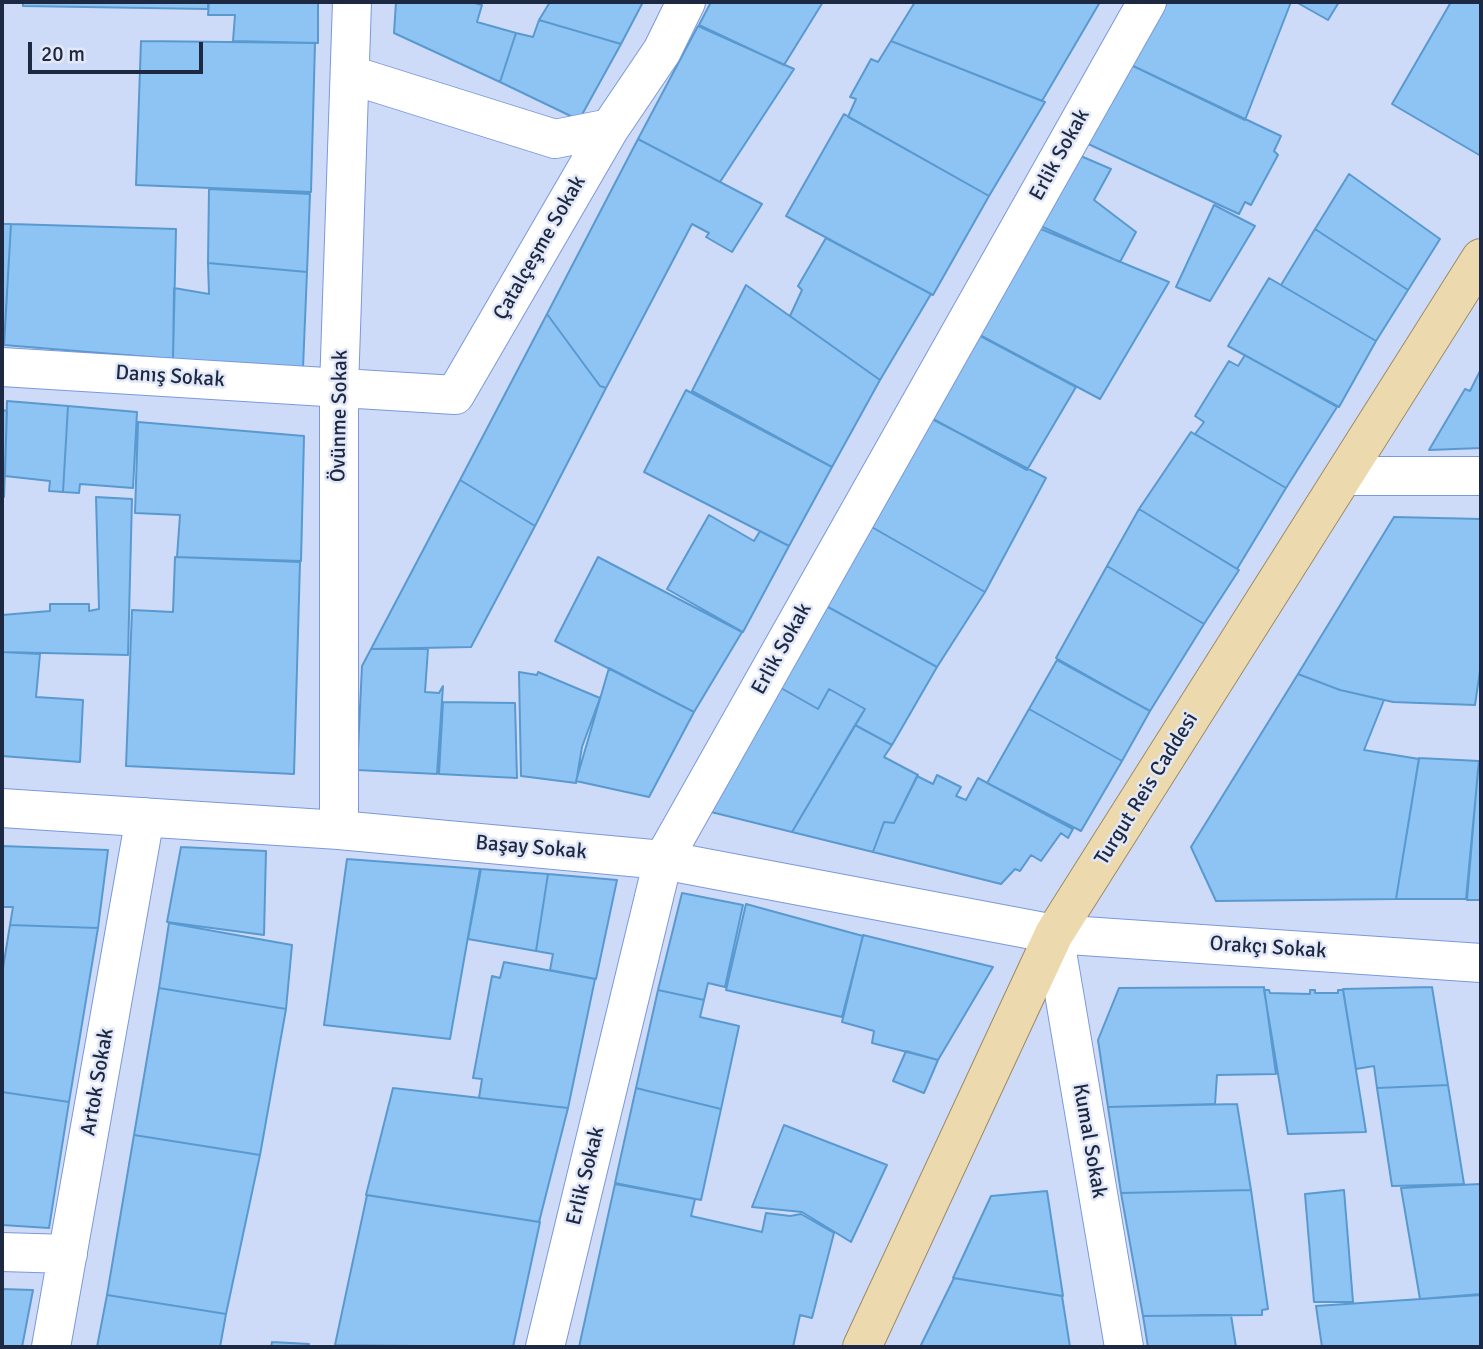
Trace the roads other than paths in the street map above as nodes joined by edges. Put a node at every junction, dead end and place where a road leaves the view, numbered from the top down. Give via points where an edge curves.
1 (352, 2) edge
2 (686, 2) edge
3 (1147, 2) edge
4 (351, 75) junction
5 (610, 128) junction
6 (1481, 258) edge
7 (2, 367) edge
8 (339, 388) junction
9 (1345, 476) junction
10 (1481, 476) edge
11 (2, 808) edge
12 (145, 817) junction
13 (339, 830) junction
14 (663, 860) junction
15 (1054, 934) junction
16 (1481, 962) edge
17 (2, 1252) edge
18 (68, 1254) junction
19 (51, 1347) edge
20 (545, 1347) edge
21 (862, 1347) edge
22 (1124, 1347) edge

1 - 4 street, Övünme Sokak
2 - 5 street, Çatalçeşme Sokak via 662,51
3 - 14 street, Erlik Sokak
4 - 5 street via 555,139
4 - 8 street, Övünme Sokak
5 - 8 street, Çatalçeşme Sokak via 456,395
6 - 9 main road, Turgut Reis Caddesi
7 - 8 street, Danış Sokak
8 - 13 street, Övünme Sokak
9 - 10 street
9 - 15 main road, Turgut Reis Caddesi
11 - 12 street, Başay Sokak
12 - 13 street, Başay Sokak
12 - 18 street, Artok Sokak
13 - 14 street, Başay Sokak
14 - 15 street, Başay Sokak
14 - 20 street, Erlik Sokak
15 - 16 street, Orakçı Sokak
15 - 21 main road, Turgut Reis Caddesi
15 - 22 street, Kumal Sokak
17 - 18 street
18 - 19 street, Artok Sokak

